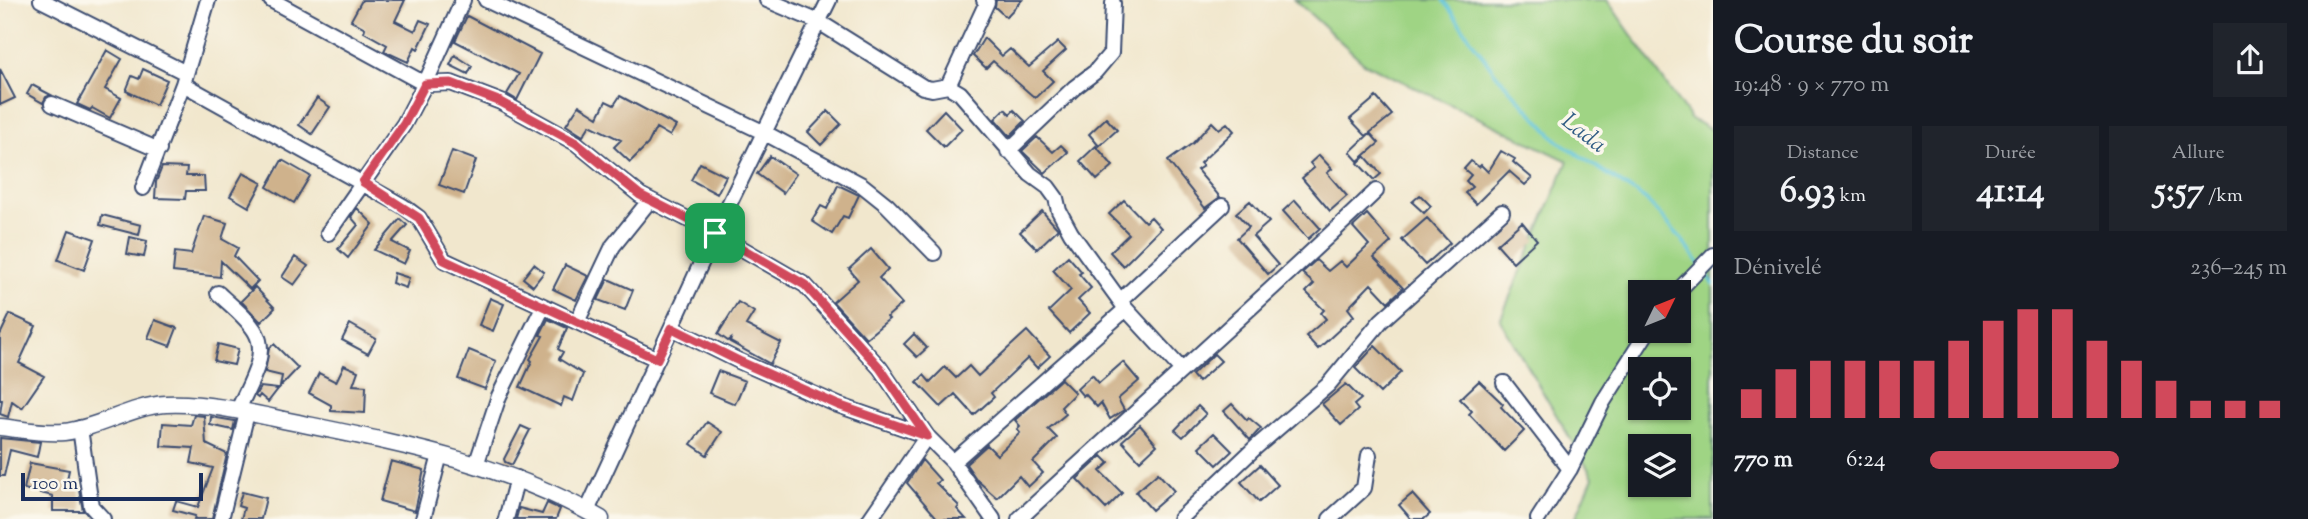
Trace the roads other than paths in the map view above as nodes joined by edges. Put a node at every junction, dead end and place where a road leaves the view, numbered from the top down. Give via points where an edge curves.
1 (41, 0) edge
2 (208, 0) edge
3 (271, 0) edge
4 (486, 0) edge
5 (767, 0) edge
6 (829, 0) edge
7 (985, 0) edge
8 (461, 1) edge
9 (1113, 3) dead end
10 (819, 22) junction
11 (185, 79) junction
12 (425, 84) junction
13 (948, 86) junction
14 (52, 104) dead end
15 (765, 132) junction
16 (159, 150) junction
17 (1008, 151) junction
18 (363, 182) junction
19 (143, 188) dead end
20 (1376, 191) dead end
21 (650, 200) junction
22 (1222, 206) dead end
23 (1502, 212) dead end
24 (328, 233) dead end
25 (715, 233) junction
26 (934, 253) dead end
27 (1713, 255) edge
28 (1689, 280) edge
29 (218, 293) dead end
30 (1124, 305) junction
31 (543, 307) junction
32 (577, 322) junction
33 (672, 328) junction
34 (1640, 343) edge
35 (657, 359) junction
36 (1181, 369) junction
37 (1504, 383) dead end
38 (242, 411) junction
39 (0, 427) edge
40 (80, 428) junction
41 (927, 436) junction
42 (440, 455) junction
43 (1370, 455) dead end
44 (953, 462) junction
45 (476, 465) junction
46 (1570, 469) junction
47 (517, 478) junction
48 (594, 515) edge
49 (103, 519) edge
50 (221, 519) edge
51 (423, 519) edge
52 (506, 519) edge
53 (870, 519) edge
54 (993, 519) edge
55 (1019, 519) edge
56 (1180, 519) edge
57 (1330, 519) edge
58 (1538, 519) edge

1 - 11 street
2 - 11 street
3 - 12 street
4 - 15 street
5 - 10 street
6 - 10 street
7 - 13 street
8 - 12 street
9 - 17 street via 1111,53
10 - 13 street via 923,88
10 - 15 street
11 - 16 street
11 - 18 street
12 - 18 street via 404,124
12 - 21 street via 451,83 501,102 576,143
13 - 17 street via 960,93
14 - 16 street
15 - 25 street
15 - 26 street via 862,185
16 - 19 street
17 - 30 street via 1048,187 1071,233
18 - 24 street
18 - 31 street via 419,218 444,260
20 - 36 street
21 - 25 street
21 - 32 street via 613,246
22 - 30 street
23 - 56 street via 1381,321 1328,385
25 - 33 street
25 - 41 street via 805,285 880,368
27 - 28 street
29 - 38 street via 256,331 260,343 261,356
30 - 36 street
30 - 44 street
31 - 32 street
31 - 45 street via 499,396
32 - 35 street
33 - 35 street
33 - 41 street via 838,405
34 - 46 street via 1603,402
35 - 48 street
36 - 55 street
37 - 46 street
38 - 40 street via 212,405 163,405
38 - 42 street
38 - 50 street
39 - 40 street via 62,432
40 - 49 street via 91,506
41 - 44 street
41 - 53 street
42 - 45 street
42 - 51 street
43 - 57 street via 1364,488
44 - 54 street
45 - 47 street
46 - 58 street
47 - 48 street
47 - 52 street

